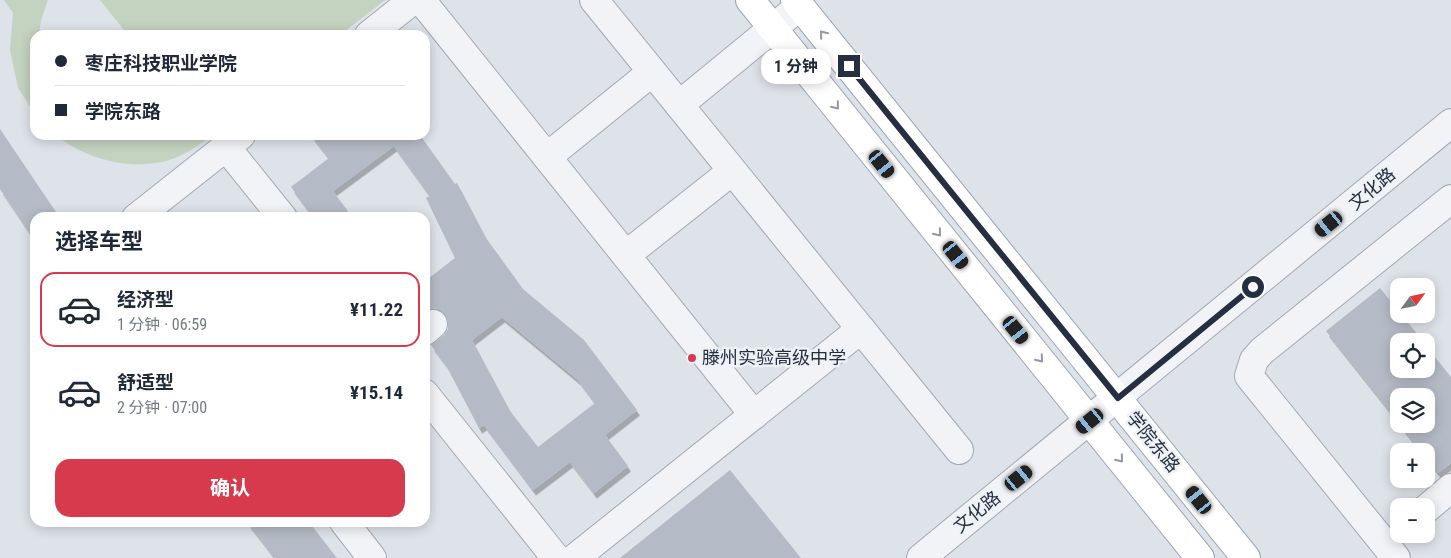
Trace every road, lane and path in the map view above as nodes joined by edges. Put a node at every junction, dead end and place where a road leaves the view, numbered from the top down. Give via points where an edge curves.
1 (413, 0) edge
2 (421, 0) edge
3 (594, 0) edge
4 (750, 0) edge
5 (798, 3) edge
6 (773, 28) junction
7 (375, 30) edge
8 (652, 72) junction
9 (679, 105) junction
10 (1451, 124) edge
11 (233, 141) edge
12 (547, 156) junction
13 (732, 171) junction
14 (1451, 199) edge
15 (144, 212) edge
16 (279, 212) edge
17 (626, 255) junction
18 (861, 329) junction
19 (1118, 398) junction
20 (430, 400) edge
21 (754, 414) junction
22 (1090, 421) junction
23 (959, 450) dead end
24 (1451, 488) edge
25 (1435, 501) edge
26 (348, 527) edge
27 (1393, 545) edge
28 (372, 558) edge
29 (556, 558) edge
30 (575, 558) edge
31 (920, 558) edge
32 (1200, 558) edge
33 (1246, 558) edge

1 - 7 street
2 - 12 street
3 - 8 street
4 - 6 main road, 学院东路
5 - 6 street
19 -> 5 main road, 学院东路
6 - 9 street
6 -> 22 main road, 学院东路
8 - 9 street
8 - 12 street
9 - 13 street
10 - 19 street, 文化路
11 - 15 street
11 - 16 street
12 - 17 street
13 - 17 street
13 - 18 street
14 - 27 street via 1262,351 1254,360 1249,376
17 - 21 street
18 - 21 street
18 - 23 street
19 - 22 street, 文化路
19 - 33 main road, 学院东路
20 - 29 street
21 - 30 street
22 - 31 street, 文化路
22 -> 32 main road, 学院东路
24 - 25 street
26 - 28 street

